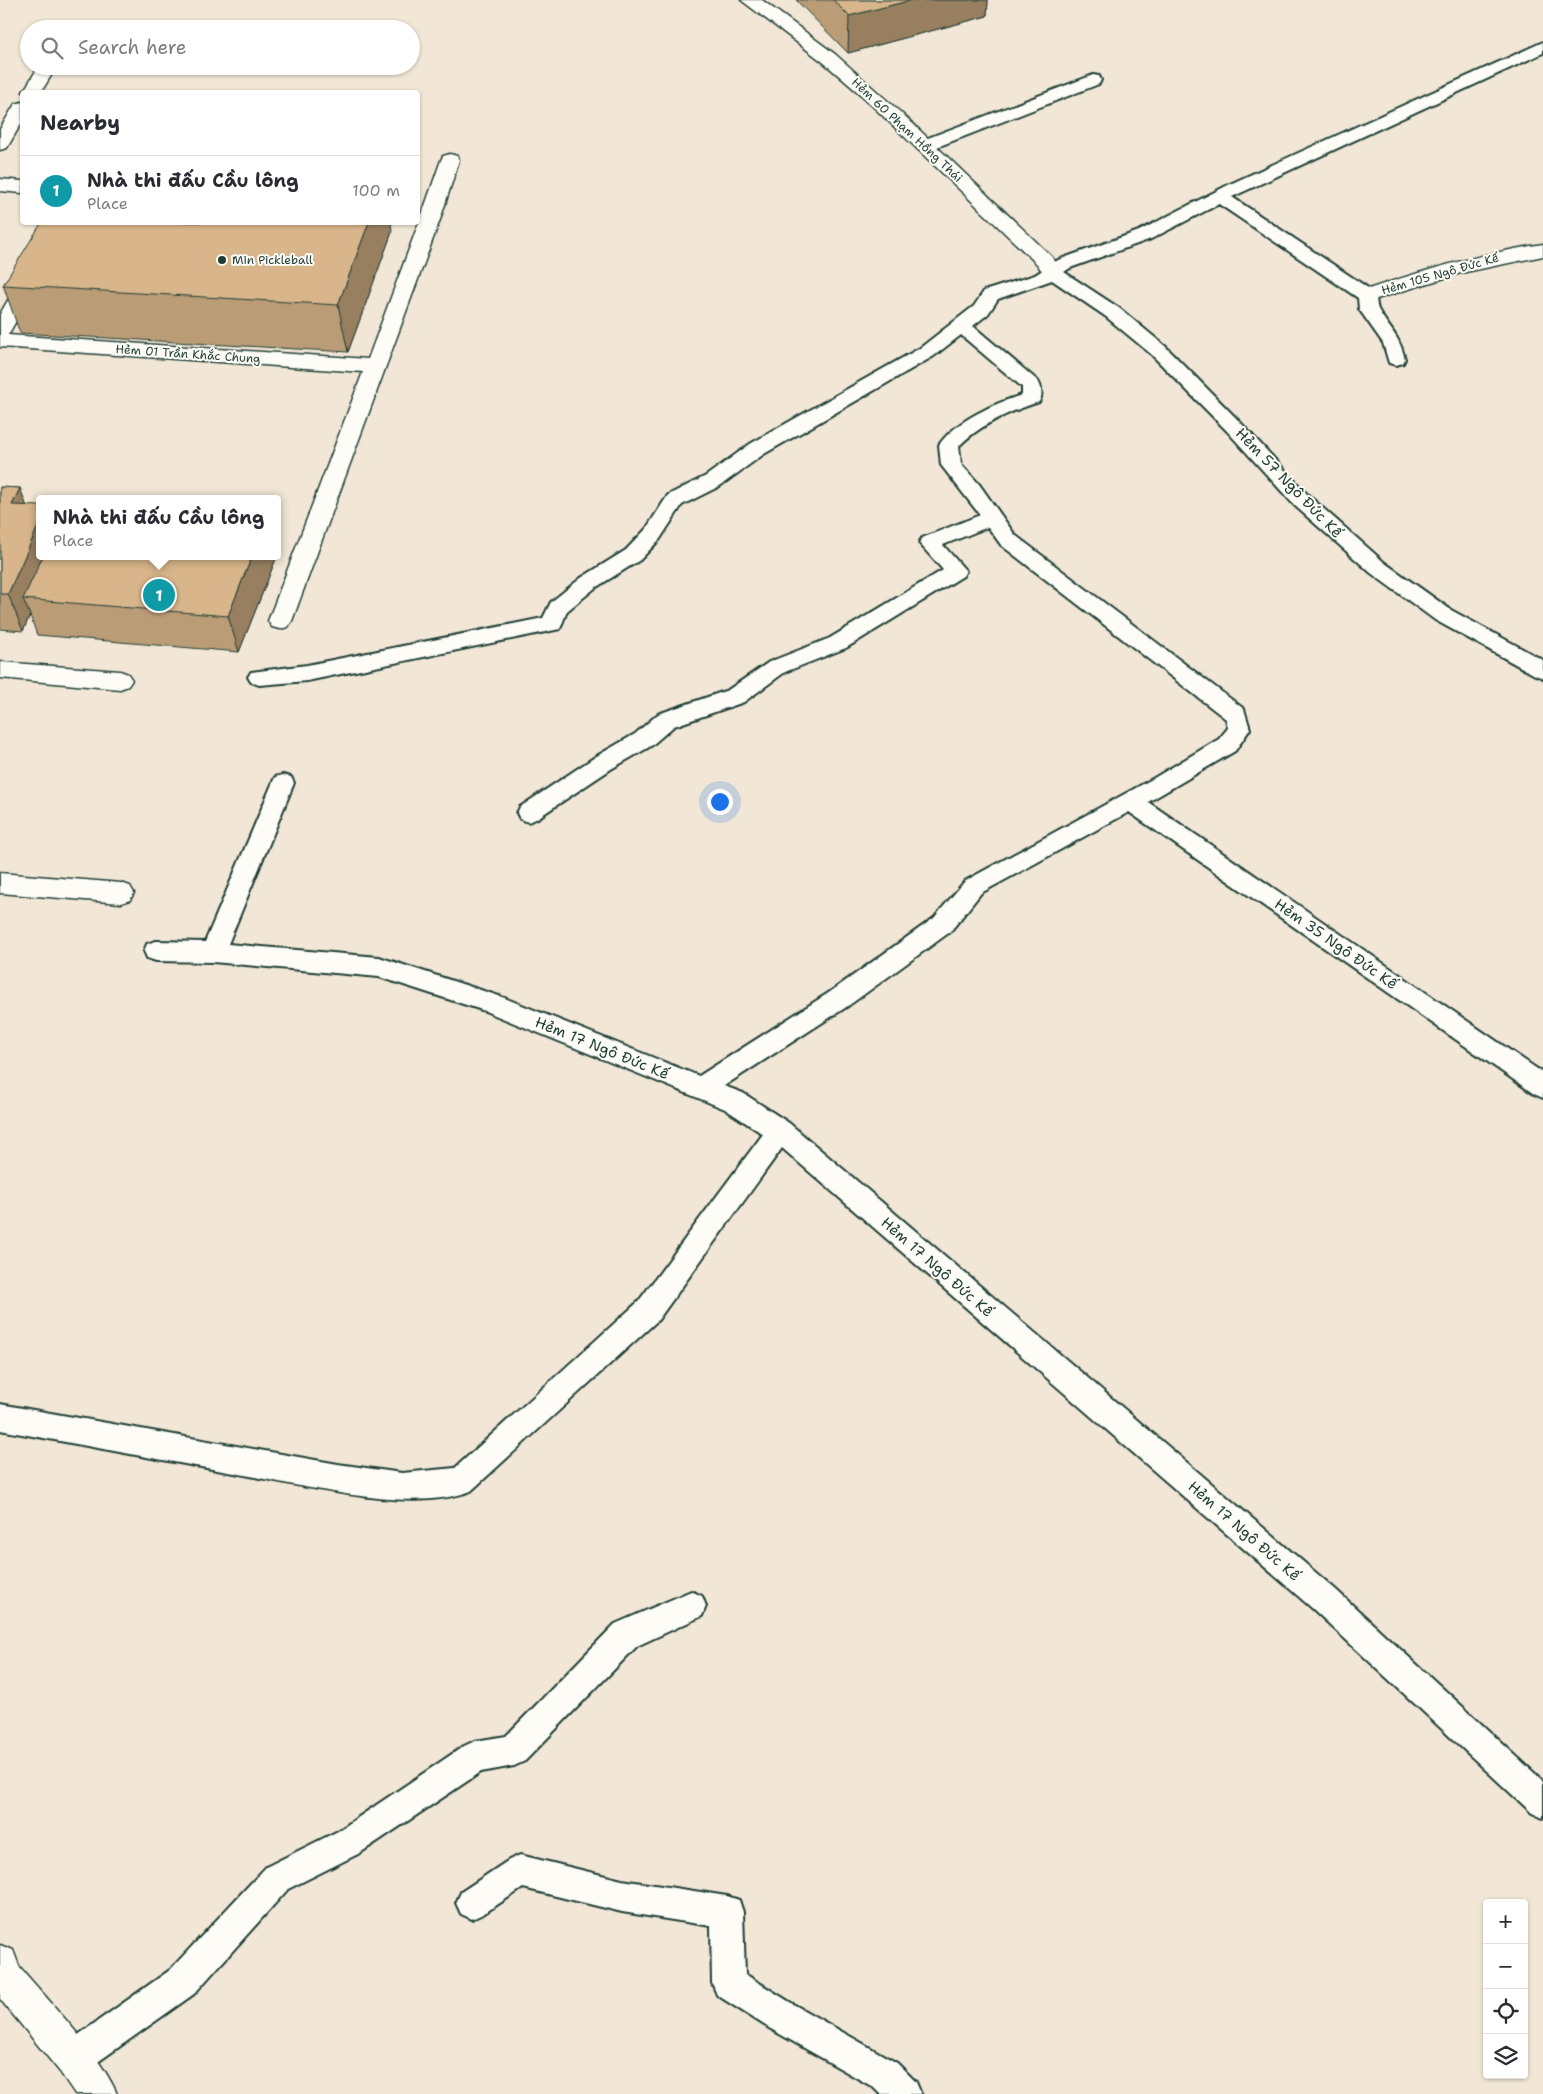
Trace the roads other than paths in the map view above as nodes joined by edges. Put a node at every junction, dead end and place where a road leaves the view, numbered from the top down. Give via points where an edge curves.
1 (750, 0) edge
2 (1543, 47) edge
3 (42, 75) edge
4 (1093, 80) dead end
5 (33, 90) edge
6 (20, 111) edge
7 (0, 144) edge
8 (926, 145) junction
9 (450, 160) dead end
10 (0, 185) edge
11 (20, 187) edge
12 (1220, 197) junction
13 (61, 225) edge
14 (1543, 250) edge
15 (1054, 272) junction
16 (1367, 296) junction
17 (961, 325) junction
18 (0, 332) edge
19 (0, 341) edge
20 (1396, 360) dead end
21 (376, 366) junction
22 (991, 518) junction
23 (280, 621) dead end
24 (0, 670) edge
25 (1543, 670) edge
26 (259, 677) dead end
27 (120, 680) dead end
28 (282, 783) dead end
29 (1130, 801) junction
30 (528, 813) dead end
31 (0, 883) edge
32 (121, 894) dead end
33 (156, 951) dead end
34 (213, 952) junction
35 (700, 1088) junction
36 (1543, 1088) edge
37 (780, 1132) junction
38 (0, 1417) edge
39 (690, 1606) dead end
40 (1543, 1802) edge
41 (472, 1903) dead end
42 (0, 1963) edge
43 (73, 2059) junction
44 (98, 2094) edge
45 (904, 2094) edge

1 - 8 street, Hẻm 60 Phạm Hồng Thái via 842,70
2 - 12 lane
3 - 5 street
4 - 8 lane
6 - 7 street
8 - 15 street, Hẻm 60 Phạm Hồng Thái
9 - 21 street
10 - 11 street
12 - 15 lane via 1145,235 1064,264
12 - 16 lane
13 - 18 street
14 - 16 street, Hẻm 105 Ngô Đức Kế via 1495,257
15 - 17 lane via 991,295 981,310
15 - 25 lane, Hẻm 57 Ngô Đức Kế via 1112,312 1158,350 1301,500 1378,568 1443,615
16 - 20 lane via 1368,309 1392,343
17 - 22 lane via 1031,385 1032,398 966,428 949,445 951,465
17 - 26 lane via 927,352 756,449 713,481 675,500 632,556 588,582 558,607 552,624 307,673
19 - 21 street, Hẻm 01 Trần Khắc Chung
21 - 23 street
22 - 29 lane via 1008,540 1236,715 1239,729 1227,745
22 - 30 lane via 929,543 956,571 838,642 777,667 736,696 666,720 643,740
24 - 27 street
28 - 34 lane
29 - 35 lane via 973,887 942,925 839,999
29 - 36 lane, Hẻm 35 Ngô Đức Kế
31 - 32 street
33 - 34 lane, Hẻm 17 Ngô Đức Kế
34 - 35 lane, Hẻm 17 Ngô Đức Kế via 379,967 493,1004
35 - 37 lane, Hẻm 17 Ngô Đức Kế via 734,1101
37 - 38 lane via 648,1311 461,1481 402,1487 356,1481
37 - 40 lane, Hẻm 17 Ngô Đức Kế via 1324,1599
39 - 43 lane via 626,1635 514,1750 475,1757 349,1842 277,1878 182,1982
41 - 45 lane via 520,1871 622,1896 727,1912 729,1983 885,2075
42 - 43 street via 5,1977
43 - 44 street

